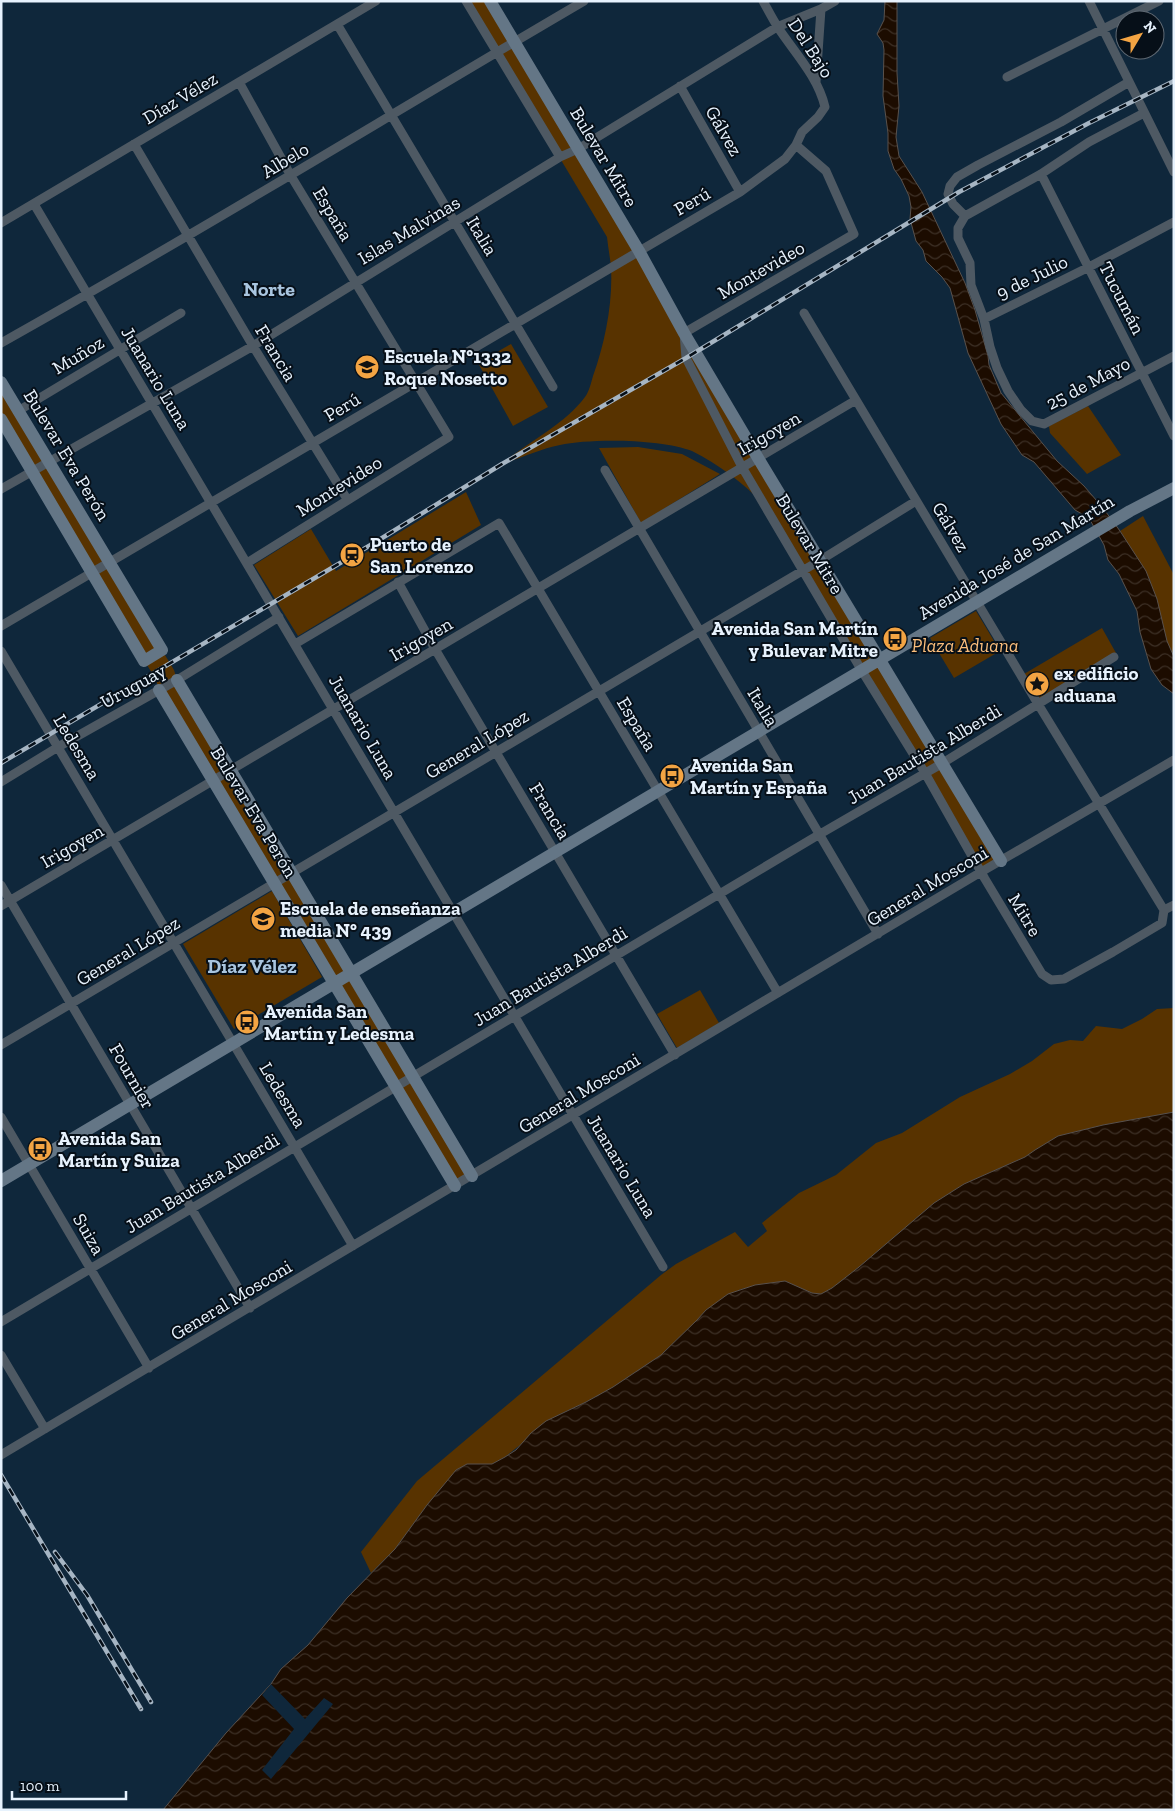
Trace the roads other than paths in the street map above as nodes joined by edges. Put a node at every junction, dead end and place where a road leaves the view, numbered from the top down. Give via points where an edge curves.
1 (376, 1) edge
2 (466, 1) edge
3 (490, 1) edge
4 (584, 1) edge
5 (763, 1) edge
6 (835, 1) edge
7 (1089, 1) edge
8 (1158, 1) edge
9 (821, 9) junction
10 (337, 24) junction
11 (777, 27) junction
12 (1103, 29) junction
13 (514, 42) junction
14 (496, 52) junction
15 (1006, 77) dead end
16 (239, 82) junction
17 (816, 82) junction
18 (1129, 82) junction
19 (680, 86) junction
20 (391, 114) junction
21 (1144, 114) junction
22 (134, 144) junction
23 (796, 145) junction
24 (578, 149) junction
25 (560, 157) junction
26 (1174, 172) edge
27 (1042, 174) junction
28 (291, 176) junction
29 (740, 192) junction
30 (34, 204) junction
31 (966, 216) junction
32 (455, 222) junction
33 (1174, 222) edge
34 (1, 223) edge
35 (188, 236) junction
36 (639, 251) junction
37 (1088, 267) junction
38 (355, 282) junction
39 (87, 295) junction
40 (181, 313) dead end
41 (804, 313) dead end
42 (984, 319) junction
43 (516, 324) junction
44 (684, 333) junction
45 (1, 343) edge
46 (252, 346) junction
47 (120, 349) junction
48 (1174, 356) edge
49 (1142, 373) junction
50 (1, 382) edge
51 (416, 382) junction
52 (553, 387) dead end
53 (856, 400) junction
54 (152, 402) junction
55 (18, 411) junction
56 (1, 419) edge
57 (1174, 436) edge
58 (449, 437) joint
59 (312, 444) junction
60 (758, 458) junction
61 (50, 462) junction
62 (742, 467) junction
63 (605, 470) dead end
64 (32, 472) junction
65 (1174, 488) edge
66 (1, 489) edge
67 (347, 499) junction
68 (916, 501) junction
69 (212, 503) junction
70 (640, 529) junction
71 (820, 561) junction
72 (109, 563) junction
73 (247, 563) junction
74 (804, 569) junction
75 (92, 573) junction
76 (398, 582) junction
77 (539, 589) junction
78 (977, 602) junction
79 (279, 617) junction
80 (1, 626) edge
81 (700, 631) junction
82 (296, 644) junction
83 (435, 649) junction
84 (1, 651) edge
85 (1114, 657) dead end
86 (880, 660) junction
87 (862, 671) junction
88 (177, 680) junction
89 (159, 690) junction
90 (599, 691) junction
91 (1038, 704) junction
92 (334, 709) junction
93 (759, 731) junction
94 (58, 747) junction
95 (496, 752) junction
96 (1174, 760) edge
97 (941, 764) junction
98 (230, 769) junction
99 (925, 773) junction
100 (213, 780) junction
101 (1, 782) edge
102 (658, 791) junction
103 (1098, 803) junction
104 (394, 812) junction
105 (820, 834) junction
106 (113, 840) junction
107 (556, 852) junction
108 (1001, 861) junction
109 (981, 872) junction
110 (292, 873) junction
111 (274, 883) junction
112 (1, 885) edge
113 (720, 894) junction
114 (10, 901) junction
115 (1174, 905) edge
116 (1, 906) edge
117 (1164, 910) junction
118 (453, 913) junction
119 (878, 934) junction
120 (173, 942) junction
121 (616, 956) junction
122 (352, 974) junction
123 (335, 984) junction
124 (778, 993) junction
125 (71, 1004) junction
126 (514, 1016) junction
127 (234, 1044) junction
128 (1, 1045) edge
129 (675, 1055) junction
130 (413, 1077) junction
131 (396, 1086) junction
132 (130, 1105) junction
133 (573, 1116) junction
134 (1, 1117) edge
135 (294, 1147) junction
136 (29, 1164) junction
137 (472, 1176) junction
138 (1, 1181) edge
139 (455, 1186) junction
140 (191, 1208) junction
141 (353, 1246) junction
142 (663, 1267) dead end
143 (90, 1268) junction
144 (250, 1308) junction
145 (1, 1322) edge
146 (1, 1355) edge
147 (149, 1368) junction
148 (45, 1429) junction
149 (1, 1455) edge

1 - 10 street, Díaz Vélez
2 - 14 street, Bulevar Mitre
3 - 13 street, Bulevar Mitre
4 - 13 street, Albelo
5 - 11 street, Del Bajo
6 - 9 street, Islas Malvinas
7 - 12 street
8 - 12 street
9 - 11 street, Islas Malvinas
9 - 17 street
10 - 16 street, Díaz Vélez
10 - 20 street, Italia
11 - 17 street, Del Bajo
11 - 19 street, Islas Malvinas
12 - 15 street
12 - 18 street
13 - 14 street, Albelo
13 - 24 street, Bulevar Mitre
14 - 20 street, Albelo
14 - 25 street, Bulevar Mitre
16 - 22 street, Díaz Vélez
16 - 28 street, España
17 - 23 street, Del Bajo via 824,107 818,118 802,132
18 - 21 street
18 - 31 street via 957,178 948,194
19 - 24 street, Islas Malvinas
19 - 29 street, Gálvez
20 - 28 street, Albelo
20 - 32 street, Italia
21 - 26 street
21 - 27 street via 1089,142
22 - 30 street, Díaz Vélez
22 - 35 street, Francia
23 - 29 street, Perú via 784,160
23 - 44 street, Montevideo via 826,171 854,234
24 - 25 street, Islas Malvinas
24 - 36 street, Bulevar Mitre
25 - 32 street, Islas Malvinas
27 - 31 street
27 - 37 street, Tucumán
28 - 35 street, Albelo
28 - 38 street, España
29 - 36 street, Perú
30 - 34 street, Díaz Vélez
30 - 39 street, Juanario Luna
31 - 42 street via 958,228 958,238 970,263 971,285
32 - 38 street, Islas Malvinas
32 - 43 street, Italia
33 - 37 street, 9 de Julio
35 - 39 street, Albelo
35 - 46 street, Francia
36 - 43 street, Perú
36 - 44 street, Bulevar Mitre
37 - 42 street, 9 de Julio
37 - 49 street, Tucumán
38 - 46 street, Islas Malvinas
38 - 51 street, España
39 - 45 street, Albelo
39 - 47 street, Juanario Luna
40 - 47 street, Muñoz
41 - 53 street, Gálvez
42 - 49 street, 25 de Mayo via 997,368 1008,391 1032,421 1044,424
43 - 51 street, Perú
43 - 52 street, Italia
44 - 60 street, Bulevar Mitre
44 - 62 street, Bulevar Mitre via 686,358
46 - 54 street, Islas Malvinas
46 - 59 street, Francia
47 - 54 street, Juanario Luna
47 - 55 street, Muñoz
48 - 49 street, 25 de Mayo
49 - 57 street, Tucumán
50 - 55 street, Bulevar Eva Perón
51 - 58 street, España
51 - 59 street, Perú
53 - 60 street, Irigoyen
53 - 68 street, Gálvez
54 - 61 street, Islas Malvinas
54 - 69 street, Juanario Luna
55 - 61 street, Bulevar Eva Perón
56 - 64 street, Bulevar Eva Perón
58 - 67 street, Montevideo
59 - 67 street, Francia
59 - 69 street, Perú
60 - 62 street, Irigoyen
60 - 71 street, Bulevar Mitre
61 - 64 street, Islas Malvinas
61 - 72 street, Bulevar Eva Perón
62 - 70 street, Irigoyen
62 - 74 street, Bulevar Mitre
63 - 70 street, Italia
64 - 66 street, Islas Malvinas
64 - 75 street, Bulevar Eva Perón
65 - 78 street, Avenida José de San Martín
67 - 73 street, Montevideo
68 - 71 street, General López
68 - 78 street, Gálvez
69 - 72 street, Perú
69 - 73 street, Juanario Luna
70 - 77 street, Irigoyen
70 - 81 street, Italia
71 - 74 street, General López
71 - 86 street, Bulevar Mitre
72 - 75 street, Perú
72 - 75 street, Bulevar Eva Perón via 162,650 144,661
73 - 79 street, Juanario Luna
74 - 81 street, General López
74 - 87 street, Bulevar Mitre
75 - 80 street, Perú
76 - 77 street, España via 500,523
76 - 82 street
76 - 83 street, Francia
77 - 83 street, Irigoyen
77 - 90 street, España
78 - 86 street, Avenida José de San Martín
78 - 91 street, Gálvez
79 - 82 street, Juanario Luna
79 - 88 street, Uruguay
81 - 90 street, General López
81 - 93 street, Italia
82 - 92 street, Juanario Luna
83 - 92 street, Irigoyen
83 - 95 street, Francia
84 - 94 street, Ledesma
85 - 91 street, Juan Bautista Alberdi
86 - 87 street, Avenida José de San Martín
86 - 97 street, Bulevar Mitre
87 - 93 street, Avenida José de San Martín
87 - 99 street, Bulevar Mitre
88 - 89 street, Uruguay
88 - 98 street, Bulevar Eva Perón
89 - 94 street, Uruguay
89 - 100 street, Bulevar Eva Perón
90 - 95 street, General López
90 - 102 street, España
91 - 97 street, Juan Bautista Alberdi
91 - 103 street, Gálvez
92 - 98 street, Irigoyen
92 - 104 street, Juanario Luna
93 - 102 street, Avenida José de San Martín
93 - 105 street, Italia
94 - 101 street, Uruguay
94 - 106 street, Ledesma
95 - 104 street, General López
95 - 107 street, Francia
96 - 103 street, General Mosconi
97 - 99 street, Juan Bautista Alberdi
97 - 108 street, Bulevar Mitre
98 - 100 street, Irigoyen
98 - 110 street, Bulevar Eva Perón
99 - 105 street, Juan Bautista Alberdi
99 - 109 street, Bulevar Mitre
100 - 106 street, Irigoyen
100 - 111 street, Bulevar Eva Perón
102 - 107 street, Avenida José de San Martín
102 - 113 street, España
103 - 108 street, General Mosconi
103 - 117 street, Gálvez
104 - 110 street, General López
104 - 118 street, Juanario Luna
105 - 113 street, Juan Bautista Alberdi
105 - 119 street, Italia
106 - 114 street, Irigoyen
106 - 120 street, Ledesma
107 - 118 street, Avenida José de San Martín
107 - 121 street, Francia
108 - 109 street, General Mosconi
109 - 117 street, Mitre via 1042,974 1051,980 1064,979 1162,923
109 - 119 street, General Mosconi
110 - 111 street, General López
110 - 122 street, Bulevar Eva Perón
111 - 120 street, General López
111 - 123 street, Bulevar Eva Perón
112 - 114 street, Fournier
113 - 121 street, Juan Bautista Alberdi
113 - 124 street, España
114 - 116 street, Irigoyen
114 - 125 street, Fournier
115 - 117 street
118 - 122 street, Avenida José de San Martín
118 - 126 street, Juanario Luna
119 - 124 street, General Mosconi
120 - 125 street, General López
120 - 127 street, Ledesma
121 - 126 street, Juan Bautista Alberdi
121 - 129 street, Francia
122 - 123 street, Avenida José de San Martín
122 - 130 street, Bulevar Eva Perón
123 - 127 street, Avenida José de San Martín
123 - 131 street, Bulevar Eva Perón
124 - 129 street, General Mosconi
125 - 128 street, General López
125 - 132 street, Fournier
126 - 130 street, Juan Bautista Alberdi
126 - 133 street, Juanario Luna
127 - 132 street, Avenida José de San Martín
127 - 135 street, Ledesma
129 - 133 street, General Mosconi
130 - 131 street, Juan Bautista Alberdi
130 - 137 street, Bulevar Eva Perón
131 - 135 street, Juan Bautista Alberdi
131 - 139 street, Bulevar Eva Perón
132 - 136 street, Avenida José de San Martín
132 - 140 street, Fournier
133 - 137 street, General Mosconi
133 - 142 street, Juanario Luna
134 - 136 street, Suiza
135 - 140 street, Juan Bautista Alberdi
135 - 141 street, Ledesma
136 - 138 street, Avenida José de San Martín
136 - 143 street, Suiza
137 - 139 street, General Mosconi
139 - 141 street, General Mosconi
140 - 143 street, Juan Bautista Alberdi
140 - 144 street, Fournier
141 - 144 street, General Mosconi
143 - 145 street, Juan Bautista Alberdi
143 - 147 street, Suiza
144 - 147 street, General Mosconi
146 - 148 street
147 - 148 street, General Mosconi
148 - 149 street, General Mosconi

